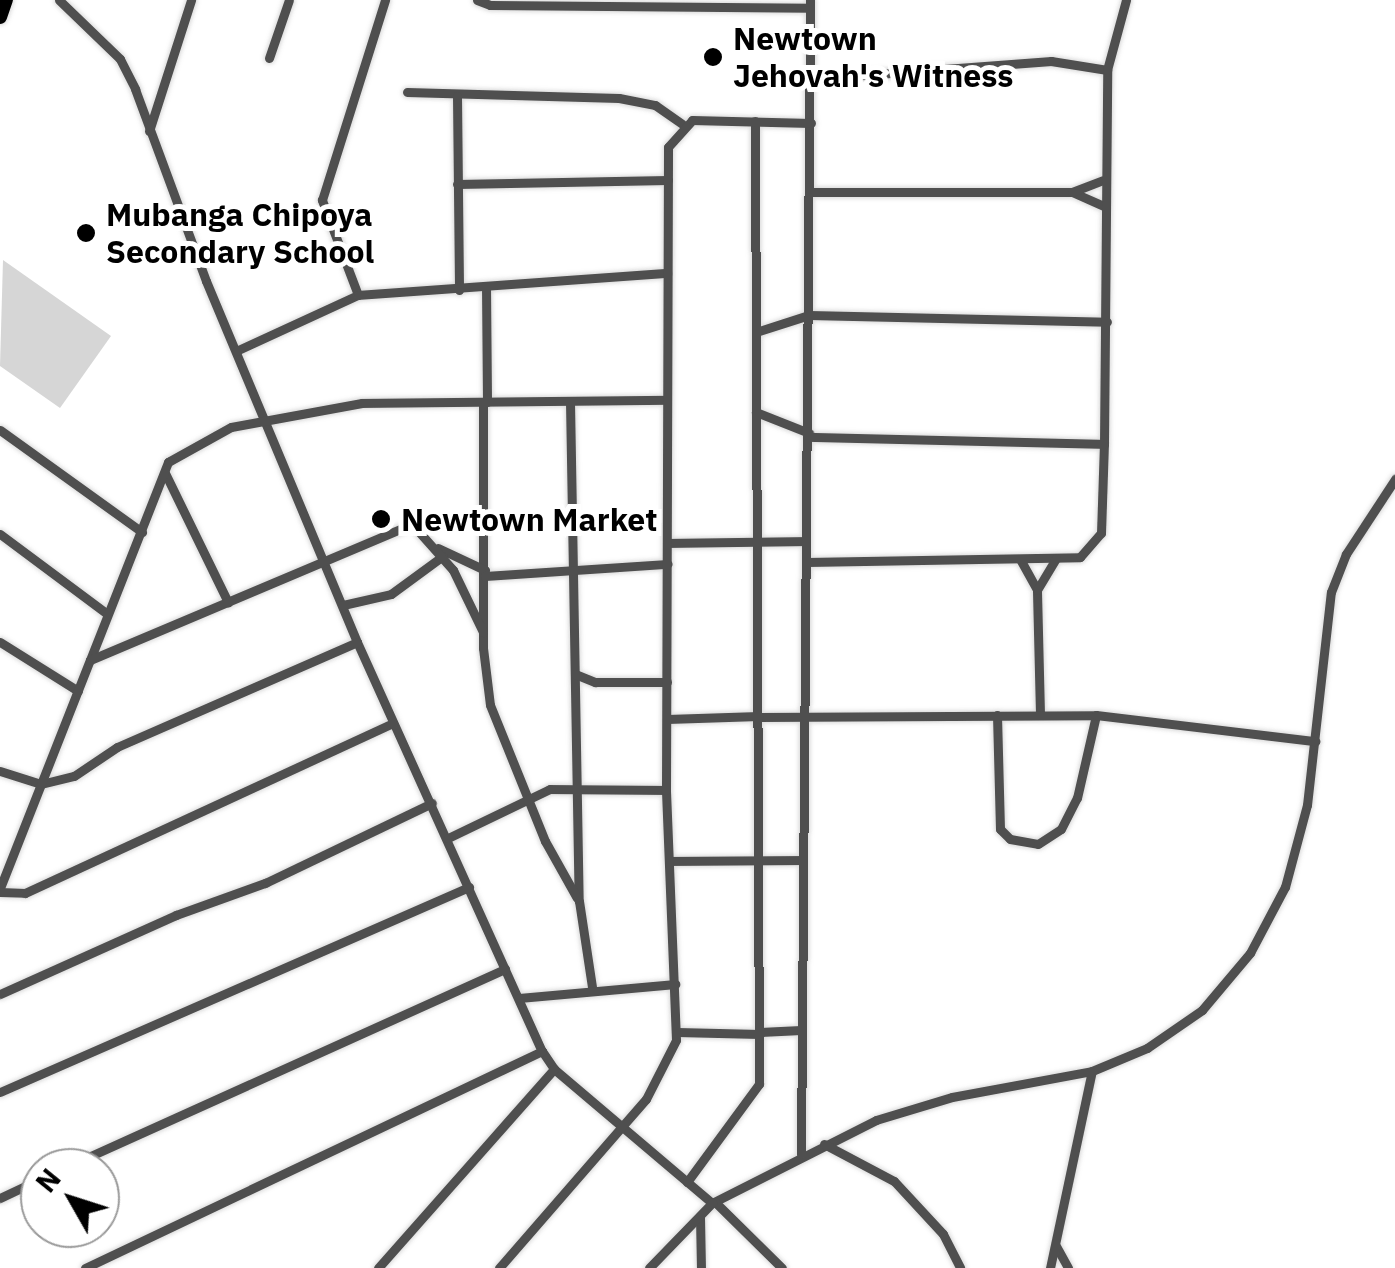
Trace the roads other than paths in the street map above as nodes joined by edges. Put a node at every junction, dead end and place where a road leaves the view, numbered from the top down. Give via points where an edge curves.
1 (6, 0) edge
2 (59, 0) edge
3 (191, 0) edge
4 (289, 0) edge
5 (385, 0) edge
6 (477, 0) edge
7 (1126, 0) edge
8 (810, 4) edge
9 (0, 17) edge
10 (1112, 52) junction
11 (268, 58) dead end
12 (1088, 63) junction
13 (1107, 70) junction
14 (810, 79) junction
15 (407, 92) dead end
16 (457, 96) junction
17 (755, 121) junction
18 (811, 123) junction
19 (682, 124) junction
20 (149, 132) junction
21 (668, 180) junction
22 (1103, 180) junction
23 (457, 184) junction
24 (812, 192) junction
25 (1072, 192) junction
26 (1104, 206) junction
27 (666, 273) junction
28 (486, 286) junction
29 (459, 290) junction
30 (358, 295) junction
31 (809, 316) junction
32 (1107, 322) junction
33 (756, 332) junction
34 (236, 352) junction
35 (666, 400) junction
36 (570, 402) junction
37 (485, 403) junction
38 (756, 412) junction
39 (266, 422) junction
40 (0, 430) edge
41 (809, 435) junction
42 (1104, 444) junction
43 (166, 473) junction
44 (1395, 479) edge
45 (142, 532) junction
46 (0, 534) edge
47 (806, 542) junction
48 (669, 543) junction
49 (756, 544) junction
50 (440, 552) junction
51 (1056, 558) junction
52 (1020, 559) junction
53 (323, 560) junction
54 (807, 562) junction
55 (668, 564) junction
56 (572, 572) junction
57 (485, 573) junction
58 (1038, 590) junction
59 (228, 602) junction
60 (343, 604) junction
61 (106, 614) junction
62 (484, 632) junction
63 (0, 642) edge
64 (358, 642) junction
65 (90, 660) junction
66 (575, 674) junction
67 (667, 682) junction
68 (78, 692) junction
69 (1040, 714) junction
70 (997, 715) junction
71 (1096, 715) junction
72 (759, 716) junction
73 (805, 717) junction
74 (666, 719) junction
75 (393, 723) junction
76 (1315, 741) junction
77 (0, 771) edge
78 (41, 784) junction
79 (666, 790) junction
80 (578, 792) junction
81 (528, 799) junction
82 (432, 803) junction
83 (448, 838) junction
84 (759, 859) junction
85 (803, 860) junction
86 (669, 861) junction
87 (468, 887) junction
88 (0, 890) edge
89 (579, 900) junction
90 (505, 969) junction
91 (675, 984) junction
92 (592, 987) junction
93 (0, 994) edge
94 (519, 998) junction
95 (800, 1030) junction
96 (677, 1032) junction
97 (760, 1033) junction
98 (542, 1051) junction
99 (554, 1069) junction
100 (1092, 1071) junction
101 (0, 1092) edge
102 (620, 1126) junction
103 (824, 1144) junction
104 (108, 1148) edge
105 (801, 1154) junction
106 (688, 1182) junction
107 (714, 1202) junction
108 (700, 1217) junction
109 (1056, 1246) junction
110 (85, 1268) edge
111 (378, 1268) edge
112 (499, 1268) edge
113 (649, 1268) edge
114 (701, 1268) edge
115 (782, 1268) edge
116 (960, 1268) edge
117 (1050, 1268) edge
118 (1068, 1268) edge

1 - 9 main road
2 - 20 street via 120,59
3 - 20 street
4 - 11 street
5 - 30 street via 322,200
6 - 8 street via 720,10
7 - 10 street
8 - 14 street
10 - 12 street
10 - 13 street
12 - 13 street
12 - 14 street
13 - 22 street
14 - 18 street
15 - 16 street
16 - 19 street via 619,98 655,105
16 - 23 street
17 - 18 street
17 - 19 street
17 - 33 street
18 - 24 street
19 - 21 street via 668,146
20 - 34 street
21 - 23 street
21 - 27 street
22 - 25 street
22 - 26 street
23 - 29 street
24 - 25 street
24 - 31 street
25 - 26 street
26 - 32 street
27 - 28 street
27 - 35 street
28 - 29 street
28 - 37 street
29 - 30 street
30 - 34 street
31 - 32 street
31 - 33 street
31 - 41 street
32 - 42 street
33 - 38 street
34 - 39 street
35 - 36 street
35 - 48 street
36 - 37 street
36 - 56 street
37 - 39 street via 362,404
37 - 57 street
38 - 41 street
38 - 49 street
39 - 43 street via 231,427 176,454
39 - 53 street
40 - 45 street
41 - 42 street
41 - 47 street
42 - 51 street via 1100,539 1080,558
43 - 45 street
43 - 59 street
44 - 76 street via 1346,554 1331,592
45 - 61 street
46 - 61 street
47 - 49 street
47 - 54 street
48 - 49 street
48 - 55 street
49 - 72 street
50 - 53 street via 412,524
50 - 57 street
50 - 60 street via 391,594
50 - 62 street
51 - 52 street
51 - 58 street
52 - 54 street
52 - 58 street
53 - 59 street
53 - 60 street
54 - 73 street
55 - 56 street
55 - 67 street
56 - 57 street
56 - 66 street
57 - 62 street
58 - 69 street
59 - 65 street
60 - 64 street
61 - 65 street
62 - 81 street via 494,723
63 - 68 street
64 - 75 street
64 - 78 street via 118,747 90,769
65 - 68 street
66 - 67 street via 595,682
66 - 80 street
67 - 74 street
68 - 78 street
69 - 70 street
69 - 71 street
70 - 71 street via 1000,830 1038,844 1062,829 1078,798
70 - 73 street
71 - 76 street
72 - 73 street
72 - 74 street
72 - 84 street
73 - 85 street
74 - 79 street
75 - 82 street
75 - 88 street via 25,893
76 - 100 street via 1299,849 1250,953 1190,1020
77 - 78 street
78 - 88 street
79 - 80 street
79 - 86 street
80 - 81 street via 550,789
80 - 89 street
81 - 83 street
81 - 89 street
82 - 83 street
82 - 93 street via 265,883
83 - 87 street
84 - 85 street
84 - 86 street
84 - 97 street
85 - 95 street
86 - 91 street
87 - 90 street
87 - 101 street
89 - 92 street
90 - 94 street
90 - 104 street
91 - 92 street
91 - 96 street
92 - 94 street
94 - 98 street
95 - 97 street
95 - 105 street
96 - 97 street
96 - 102 street via 667,1068
97 - 106 street via 756,1093
98 - 99 street
98 - 110 street
99 - 102 street
99 - 111 street
100 - 103 street via 921,1105
100 - 109 street
102 - 106 street
102 - 112 street
103 - 105 street
103 - 116 street via 894,1182 943,1234
105 - 107 street
106 - 107 street
107 - 108 street
107 - 115 street
108 - 113 street
108 - 114 street
109 - 117 street
109 - 118 street

